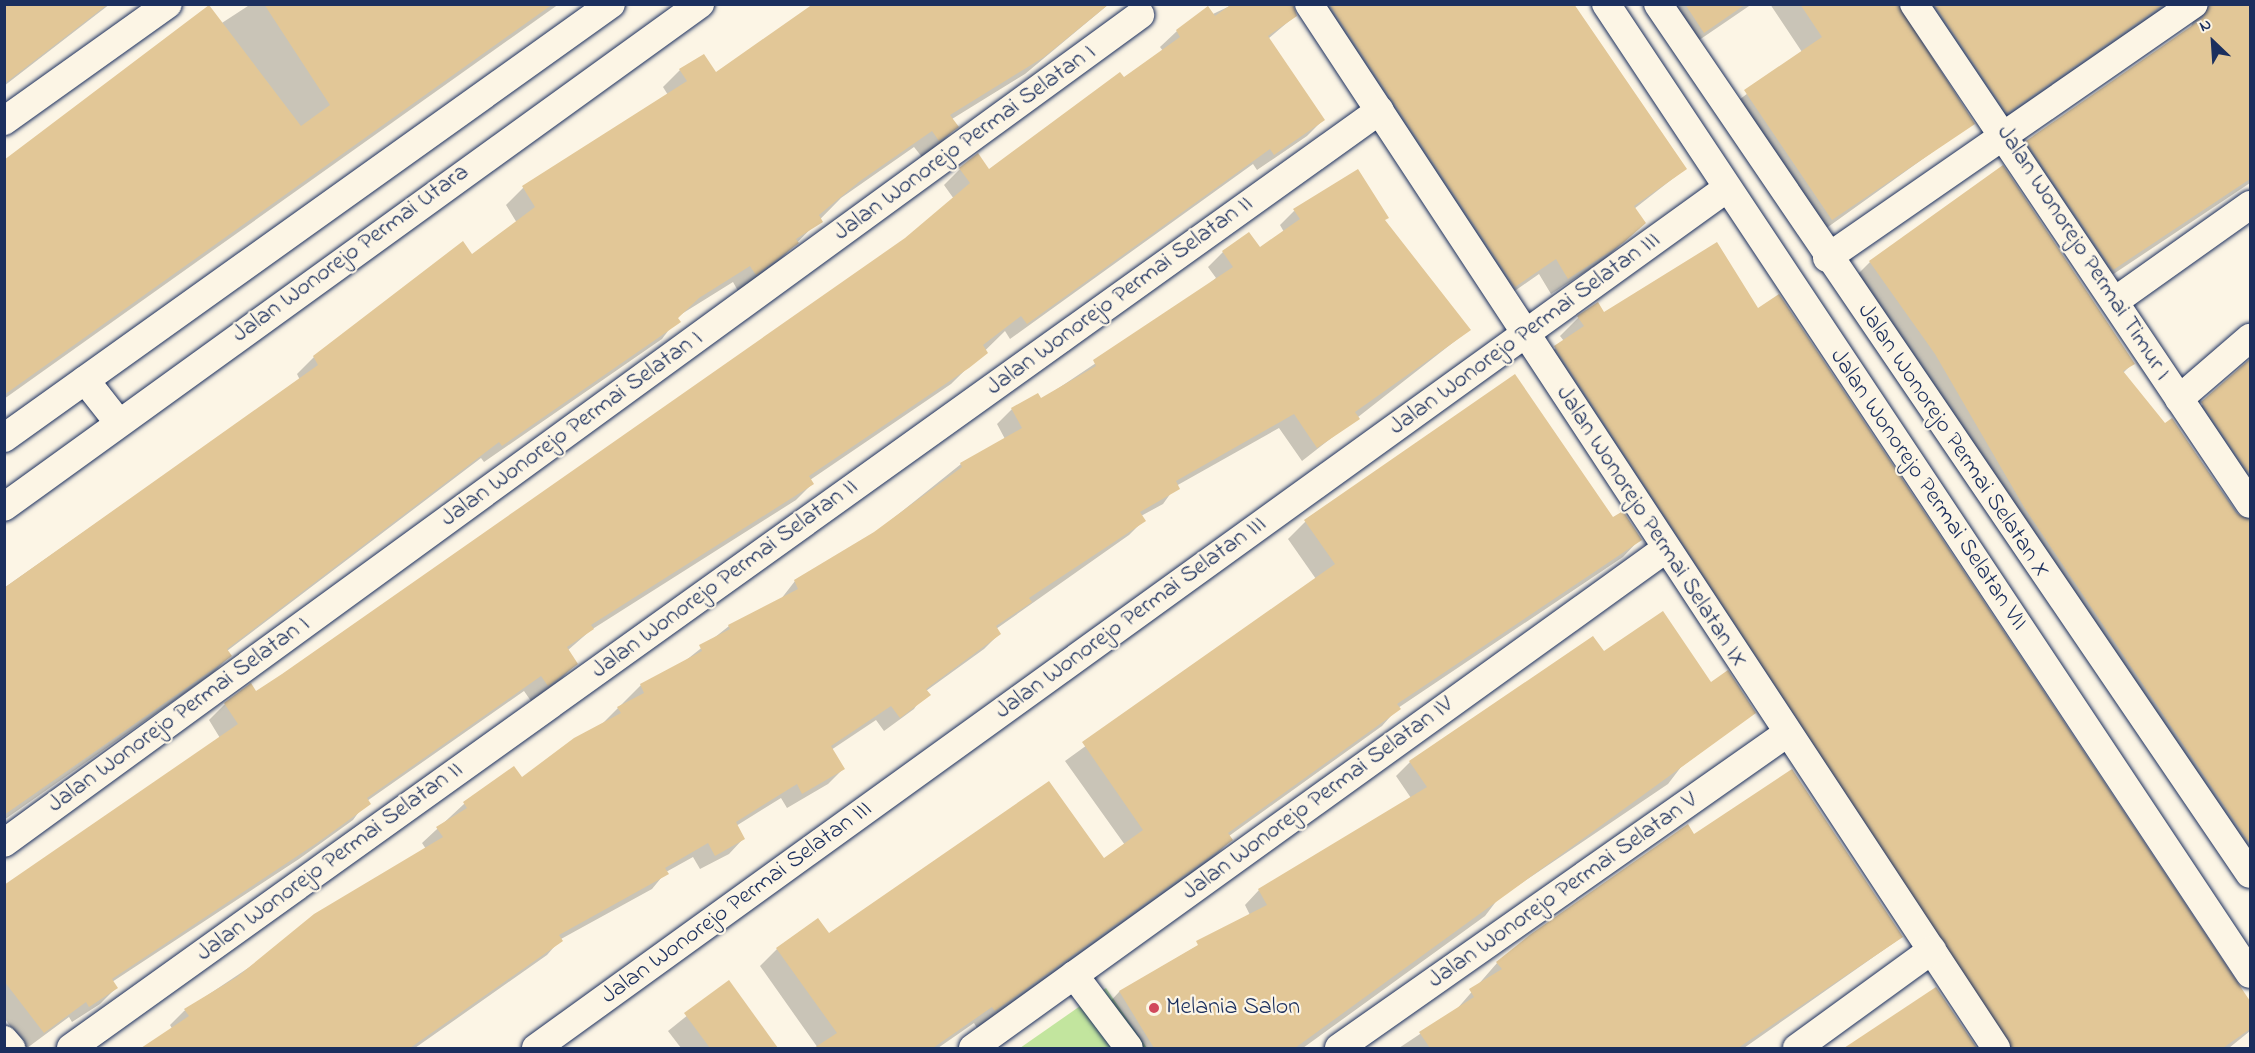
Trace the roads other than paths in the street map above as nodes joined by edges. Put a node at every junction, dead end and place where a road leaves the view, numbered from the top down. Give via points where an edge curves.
1 (168, 4) edge
2 (611, 4) edge
3 (700, 4) edge
4 (1309, 4) edge
5 (1606, 4) edge
6 (1658, 4) edge
7 (1914, 4) edge
8 (2194, 4) edge
9 (1140, 15) dead end
10 (1380, 110) junction
11 (4, 122) edge
12 (2007, 135) junction
13 (1727, 188) junction
14 (2250, 205) edge
15 (1827, 258) junction
16 (2115, 301) junction
17 (1525, 334) junction
18 (2250, 338) edge
19 (85, 380) junction
20 (2179, 399) junction
21 (118, 422) junction
22 (4, 438) edge
23 (2250, 504) edge
24 (4, 507) edge
25 (1664, 549) junction
26 (1786, 734) junction
27 (4, 843) edge
28 (2250, 874) edge
29 (1932, 950) junction
30 (2250, 974) edge
31 (1074, 975) junction
32 (4, 1040) edge
33 (11, 1048) edge
34 (71, 1048) edge
35 (536, 1048) edge
36 (973, 1048) edge
37 (1129, 1048) edge
38 (1339, 1048) edge
39 (1797, 1048) edge
40 (1996, 1048) edge

1 - 11 street
2 - 19 street
3 - 21 street, Jalan Wonorejo Permai Utara
4 - 10 street, Jalan Wonorejo Permai Selatan IX
5 - 13 street, Jalan Wonorejo Permai Selatan VII
6 - 15 street, Jalan Wonorejo Permai Selatan X
7 - 12 street, Jalan Wonorejo Permai Timur I
8 - 12 street
9 - 27 street, Jalan Wonorejo Permai Selatan I
10 - 17 street, Jalan Wonorejo Permai Selatan IX
10 - 34 street, Jalan Wonorejo Permai Selatan II
12 - 15 street
12 - 16 street, Jalan Wonorejo Permai Timur I
13 - 17 street, Jalan Wonorejo Permai Selatan III
13 - 30 street, Jalan Wonorejo Permai Selatan VII
14 - 16 street
15 - 28 street, Jalan Wonorejo Permai Selatan X
16 - 20 street, Jalan Wonorejo Permai Timur I
17 - 25 street, Jalan Wonorejo Permai Selatan IX
17 - 35 street, Jalan Wonorejo Permai Selatan III
18 - 20 street
19 - 21 street
19 - 22 street
20 - 23 street, Jalan Wonorejo Permai Timur I
21 - 24 street, Jalan Wonorejo Permai Utara
25 - 26 street, Jalan Wonorejo Permai Selatan IX
25 - 31 street, Jalan Wonorejo Permai Selatan IV
26 - 29 street, Jalan Wonorejo Permai Selatan IX
26 - 38 street, Jalan Wonorejo Permai Selatan V
29 - 39 street
29 - 40 street, Jalan Wonorejo Permai Selatan IX
31 - 36 street, Jalan Wonorejo Permai Selatan IV
31 - 37 street
32 - 33 street

